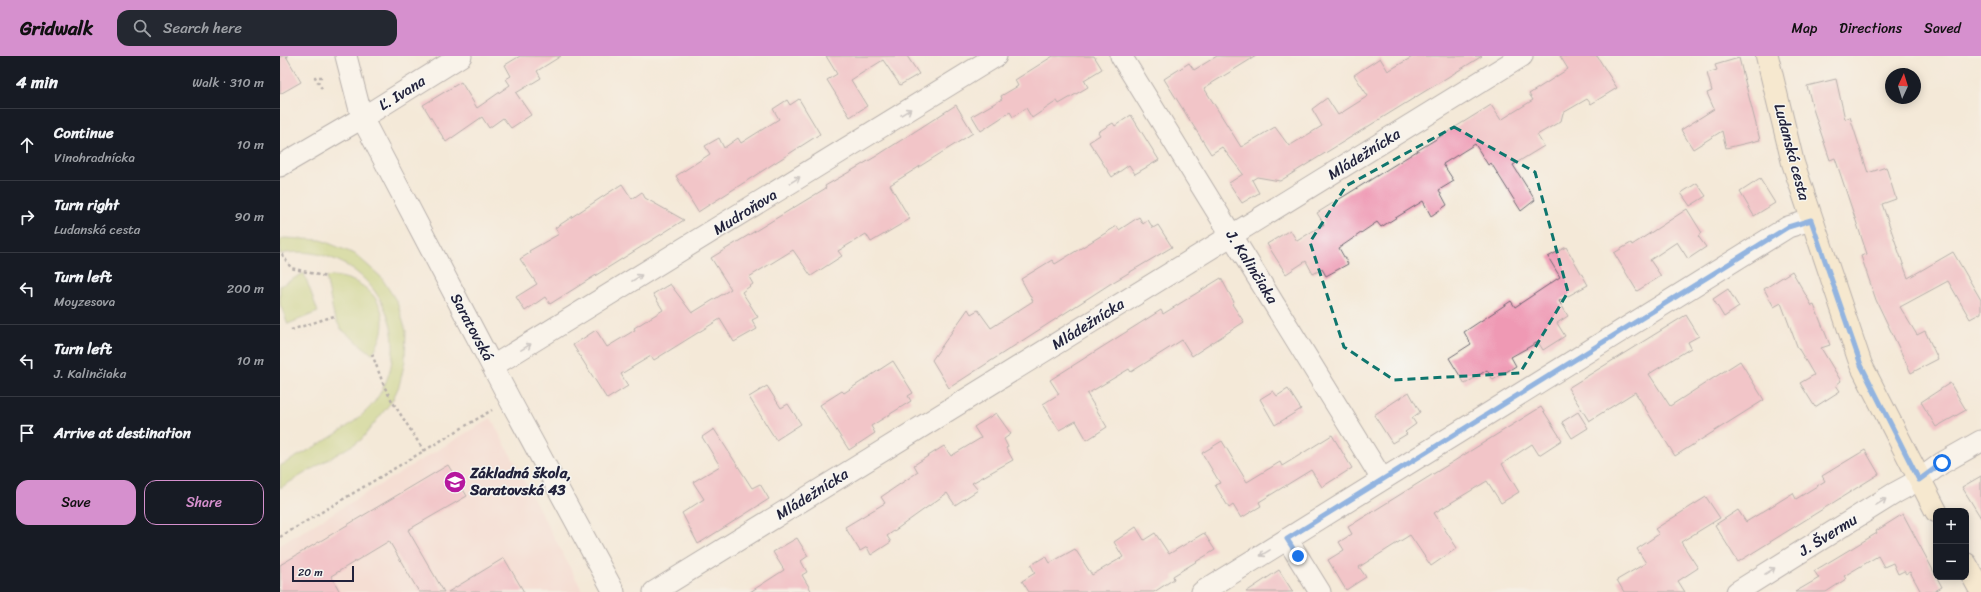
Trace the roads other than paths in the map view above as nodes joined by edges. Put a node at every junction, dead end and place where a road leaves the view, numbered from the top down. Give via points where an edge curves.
1 (346, 56) edge
2 (461, 56) edge
3 (996, 56) edge
4 (1121, 56) edge
5 (1522, 56) edge
6 (1767, 56) edge
7 (362, 118) junction
8 (280, 166) edge
9 (1811, 220) junction
10 (1232, 235) junction
11 (492, 366) junction
12 (1981, 441) edge
13 (1382, 479) junction
14 (1919, 480) junction
15 (1934, 508) edge
16 (1287, 539) junction
17 (1969, 569) edge
18 (1981, 591) edge
19 (614, 592) edge
20 (654, 592) edge
21 (1202, 592) edge
22 (1320, 592) edge
23 (1737, 592) edge

1 - 7 street, Saratovská
2 - 7 street, Ľ. Ivana
11 -> 3 street, Mudroňova
4 - 10 street, J. Kalinčiaka
5 - 10 street, Mládežnícka
6 - 9 street, Ludanská cesta via 1793,163
7 - 8 street, Ľ. Ivana
7 - 11 street, Saratovská
9 - 13 street via 1788,227
9 - 14 street, Ludanská cesta via 1861,365
10 - 13 street, J. Kalinčiaka
10 - 20 street, Mládežnícka
11 - 19 street, Saratovská
12 - 14 street, J. Švermu via 1942,463
13 - 16 street
14 - 15 street, Ludanská cesta
23 -> 14 street, J. Švermu
16 -> 21 street
16 - 22 street
17 - 18 street

